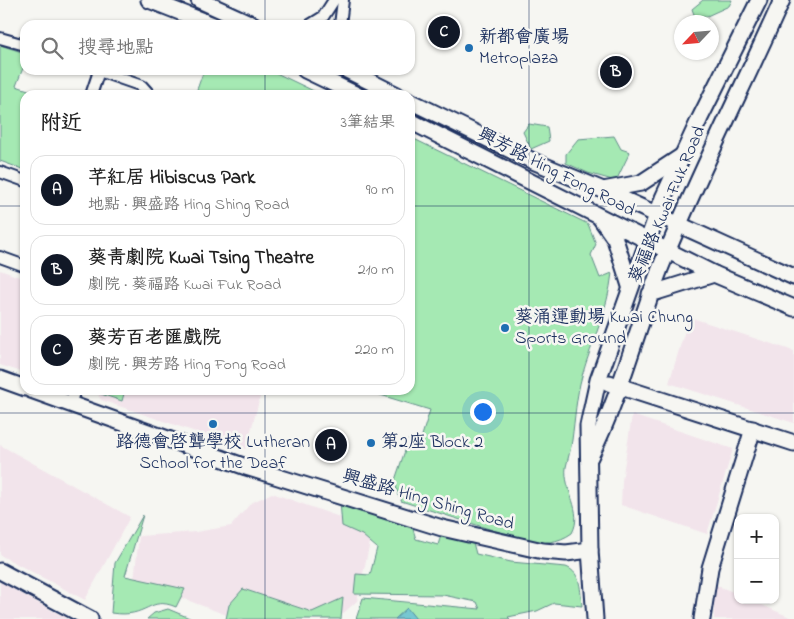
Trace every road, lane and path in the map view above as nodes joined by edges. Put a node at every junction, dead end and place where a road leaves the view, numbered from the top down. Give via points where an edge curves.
1 (199, 0) edge
2 (334, 0) edge
3 (343, 0) edge
4 (759, 0) edge
5 (782, 0) edge
6 (157, 1) edge
7 (215, 4) edge
8 (201, 20) edge
9 (245, 20) edge
10 (318, 20) edge
11 (341, 20) edge
12 (0, 38) edge
13 (20, 44) edge
14 (97, 75) edge
15 (110, 75) edge
16 (316, 75) edge
17 (357, 75) edge
18 (92, 90) edge
19 (146, 90) edge
20 (347, 90) edge
21 (387, 90) edge
22 (415, 103) edge
23 (415, 124) edge
24 (682, 156) junction
25 (0, 172) edge
26 (20, 179) edge
27 (603, 190) junction
28 (656, 216) junction
29 (600, 217) junction
30 (679, 226) junction
31 (647, 240) junction
32 (668, 250) junction
33 (0, 257) edge
34 (20, 264) edge
35 (714, 274) junction
36 (794, 278) edge
37 (630, 286) junction
38 (650, 294) junction
39 (794, 308) edge
40 (0, 379) edge
41 (598, 380) junction
42 (20, 386) edge
43 (618, 386) junction
44 (72, 397) edge
45 (753, 428) junction
46 (794, 443) edge
47 (590, 457) junction
48 (590, 550) junction
49 (0, 571) edge
50 (90, 619) edge
51 (595, 619) edge
52 (702, 619) edge

1 - 7 main road
2 - 10 street
3 - 11 street
4 - 24 main road, 葵福路 Kwai Fuk Road
5 - 30 main road, 葵福路 Kwai Fuk Road
6 - 8 main road
7 - 9 main road
12 - 13 street
14 - 18 street
15 - 19 street
16 - 20 main road
17 - 21 main road
22 - 27 main road, 興芳路 Hing Fong Road via 533,161
23 - 29 main road, 興芳路 Hing Fong Road
24 - 27 main road via 641,183
24 - 28 main road, 葵福路 Kwai Fuk Road
25 - 26 street
27 - 28 main road, 興芳路 Hing Fong Road
28 - 30 main road, 興芳路 Hing Fong Road
28 - 31 main road, 葵福路 Kwai Fuk Road
29 - 31 main road, 興芳路 Hing Fong Road
29 - 37 main road via 615,239
30 - 32 main road, 葵福路 Kwai Fuk Road
30 - 36 main road, 興芳路 Hing Fong Road
31 - 32 main road, 興芳路 Hing Fong Road
31 - 37 main road, 葵福路 Kwai Fuk Road
32 - 35 main road, 興芳路 Hing Fong Road
32 - 38 main road, 葵福路 Kwai Fuk Road
33 - 34 street
35 - 38 main road
35 - 39 main road, 興芳路 Hing Fong Road
37 - 41 main road, 葵福路 Kwai Fuk Road
38 - 43 main road, 葵福路 Kwai Fuk Road
40 - 42 main road
41 - 43 main road
41 - 47 main road, 葵福路 Kwai Fuk Road via 588,426
43 - 45 main road
43 - 47 main road, 葵福路 Kwai Fuk Road
44 - 48 main road, 興盛路 Hing Shing Road via 246,467 442,528 542,551
45 - 46 main road
45 - 52 main road via 710,568
47 - 48 main road, 葵福路 Kwai Fuk Road
48 - 51 main road, 葵福路 Kwai Fuk Road
49 - 50 main road

